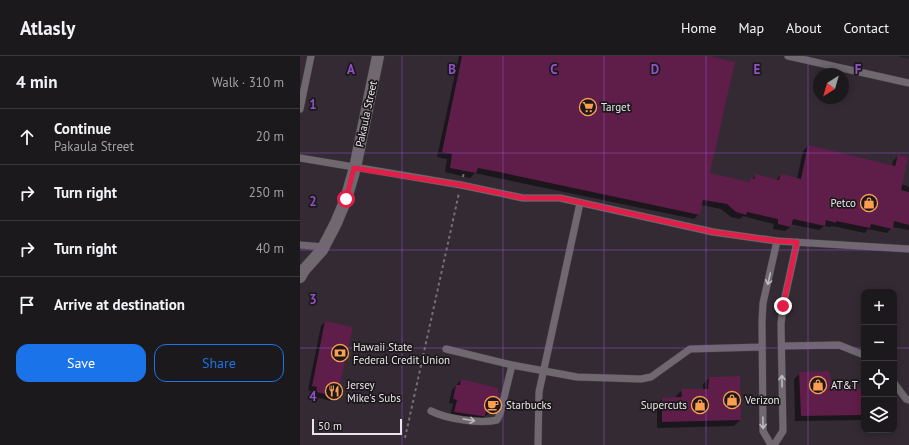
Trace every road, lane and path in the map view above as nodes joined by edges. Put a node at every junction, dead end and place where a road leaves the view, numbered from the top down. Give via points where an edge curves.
1 (311, 56) edge
2 (378, 56) edge
3 (788, 56) edge
4 (909, 83) edge
5 (300, 109) edge
6 (300, 158) edge
7 (354, 168) junction
8 (464, 171) dead end
9 (461, 185) junction
10 (580, 203) junction
11 (777, 241) junction
12 (797, 242) junction
13 (300, 245) edge
14 (324, 246) junction
15 (909, 249) edge
16 (301, 271) edge
17 (782, 346) junction
18 (762, 347) junction
19 (446, 349) dead end
20 (861, 354) edge
21 (512, 365) junction
22 (544, 371) junction
23 (897, 387) edge
24 (909, 400) edge
25 (431, 411) dead end
26 (405, 438) dead end
27 (538, 445) edge
28 (771, 445) edge
29 (774, 445) edge

1 - 5 lane
2 - 7 street, Pakaula Street
3 - 4 lane
6 - 7 lane
7 - 9 lane
7 - 14 street, Pakaula Street via 346,199
8 - 9 path
9 - 10 lane via 523,198 560,198
9 - 26 path
10 - 11 lane via 713,232
10 - 22 lane
11 - 12 lane
11 -> 18 lane via 763,304
12 - 15 lane
12 - 17 lane via 783,306
13 - 14 lane
14 - 16 street, Pakaula Street
17 - 20 lane via 839,345
29 -> 17 lane via 783,431
18 - 22 lane via 690,350 651,377 641,379 577,377
18 -> 28 lane via 763,431
19 - 21 lane
21 - 22 lane
25 -> 21 lane via 471,421 497,420
22 - 27 lane via 539,392
23 - 24 lane via 906,400

